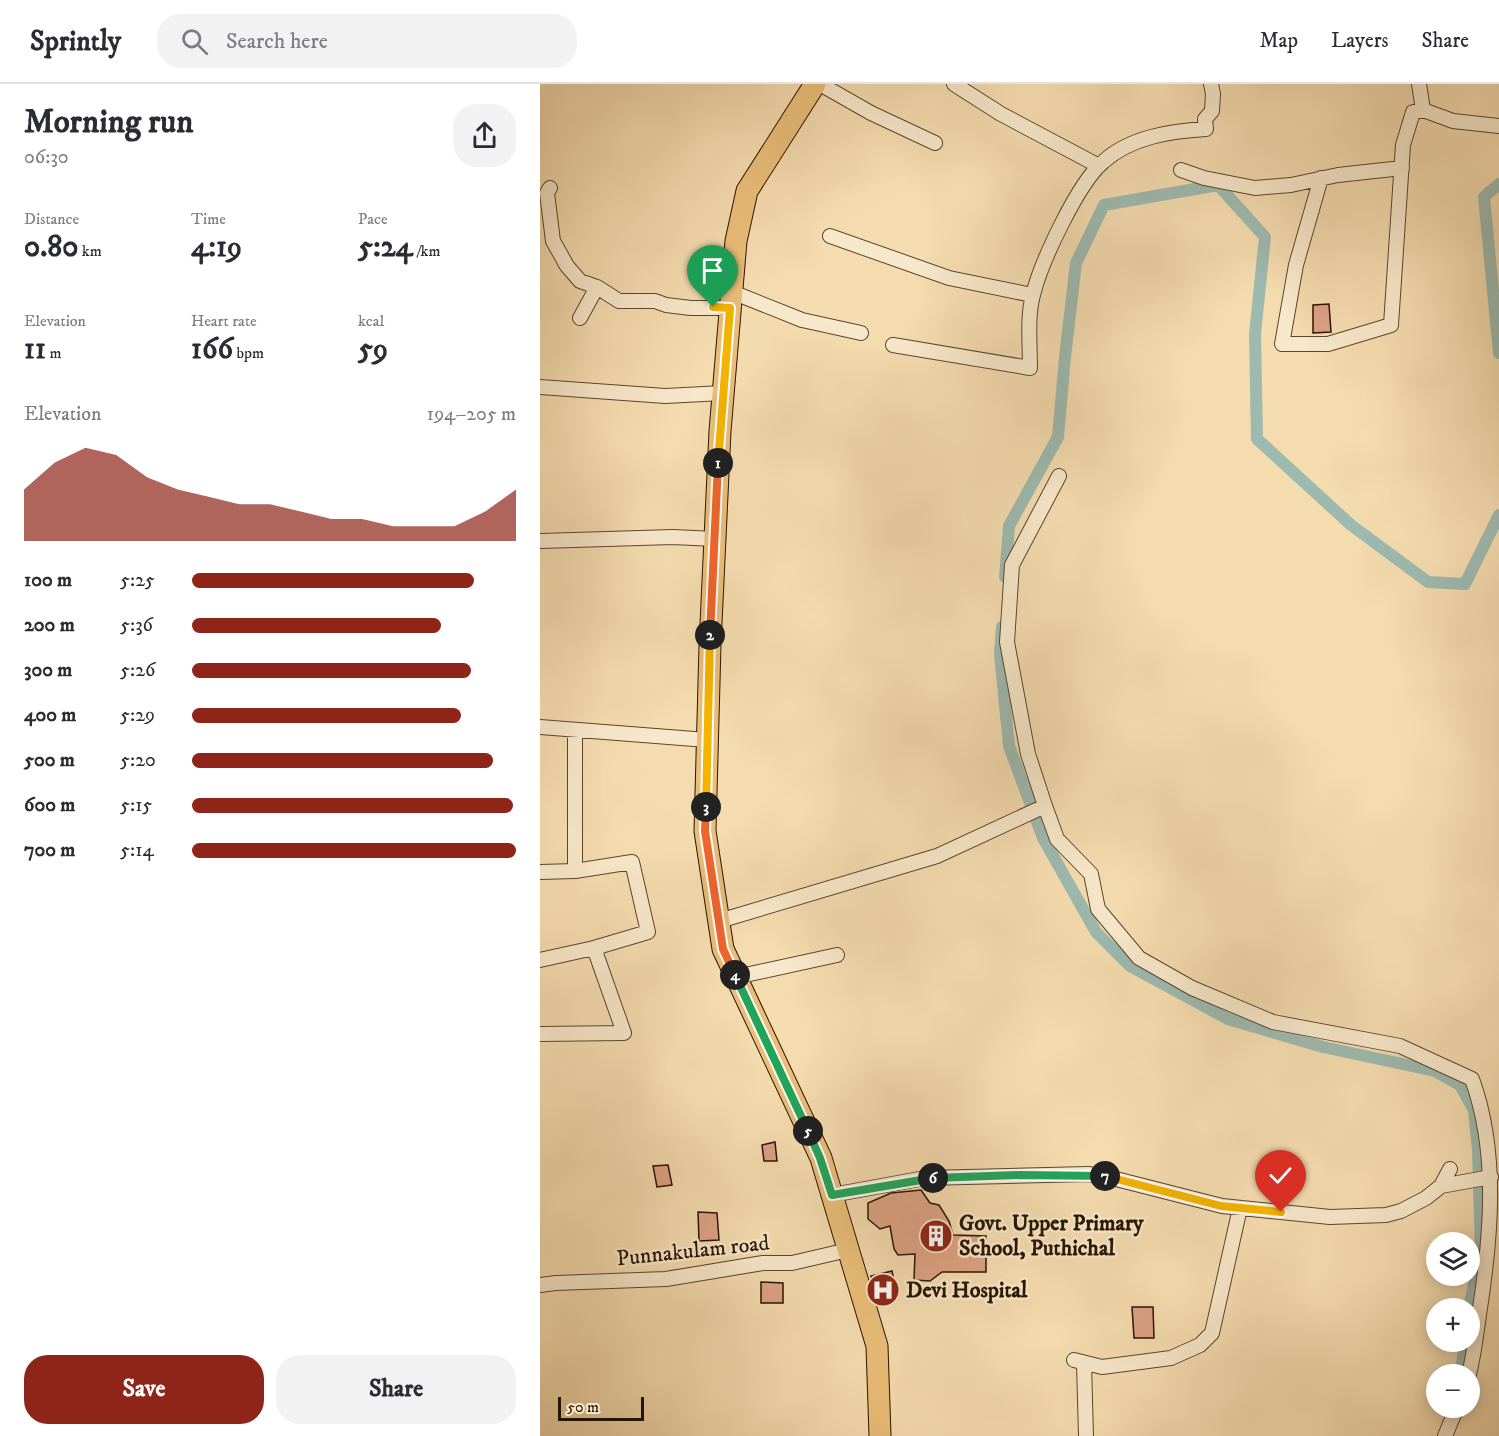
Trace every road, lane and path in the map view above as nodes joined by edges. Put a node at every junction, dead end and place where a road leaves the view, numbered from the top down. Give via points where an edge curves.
1 (815, 84) edge
2 (820, 84) edge
3 (954, 84) edge
4 (1211, 84) edge
5 (1419, 84) edge
6 (1423, 110) junction
7 (1499, 126) edge
8 (935, 143) dead end
9 (1099, 166) junction
10 (1402, 168) junction
11 (1181, 170) dead end
12 (1321, 178) junction
13 (550, 188) dead end
14 (830, 236) dead end
15 (597, 287) junction
16 (1032, 295) junction
17 (731, 300) junction
18 (580, 318) dead end
19 (861, 333) dead end
20 (893, 345) dead end
21 (540, 387) edge
22 (723, 393) junction
23 (1059, 476) dead end
24 (715, 539) junction
25 (540, 541) edge
26 (540, 728) edge
27 (575, 730) junction
28 (707, 740) junction
29 (1043, 807) junction
30 (575, 871) junction
31 (540, 872) edge
32 (719, 921) junction
33 (594, 948) junction
34 (837, 955) dead end
35 (540, 960) edge
36 (736, 976) junction
37 (540, 1034) edge
38 (1450, 1169) dead end
39 (1491, 1178) junction
40 (1441, 1186) junction
41 (832, 1195) junction
42 (1240, 1208) junction
43 (848, 1250) junction
44 (540, 1285) edge
45 (1471, 1364) edge
46 (1452, 1418) edge
47 (880, 1436) edge
48 (1086, 1436) edge
49 (1445, 1436) edge

1 - 17 main road via 747,190 736,241
2 - 8 street
3 - 9 street
4 - 9 street via 1212,111 1205,119 1206,129 1174,131 1136,142
5 - 6 street
6 - 7 street via 1453,122
6 - 10 street via 1413,112 1403,145
9 - 16 street via 1083,185 1055,237
10 - 12 street
10 - 12 street via 1391,325 1328,344 1282,344 1296,265
11 - 12 street via 1255,188
13 - 15 street via 553,241 576,278
14 - 16 street via 949,279
15 - 17 street via 619,301 655,301 691,308
15 - 18 street
16 - 20 street via 1030,368
17 - 19 street
17 - 22 main road
21 - 22 street via 665,396
22 - 24 main road
23 - 29 street via 1012,564 1007,642 1028,754
24 - 25 street
24 - 28 main road
26 - 27 street
27 - 28 street
27 - 30 street
28 - 32 main road via 705,831
29 - 32 street via 937,856
29 - 39 street via 1057,839 1091,874 1098,909 1139,958 1192,988 1273,1022 1400,1046 1472,1079 1482,1105
30 - 31 street
30 - 33 street via 632,862 648,932
32 - 36 main road via 723,949
33 - 35 street
33 - 37 street via 624,1033
34 - 36 street
36 - 41 main road via 820,1158
38 - 40 street
39 - 40 street
39 - 45 street via 1489,1253
40 - 42 street via 1426,1198 1386,1215 1330,1217
41 - 42 street via 935,1177 1089,1174
41 - 43 main road
42 - 48 street via 1212,1333 1200,1345 1171,1358 1102,1367 1079,1362
43 - 44 street, Punnakulam road via 792,1263 763,1263 676,1277
43 - 47 main road via 877,1346
46 - 49 street

